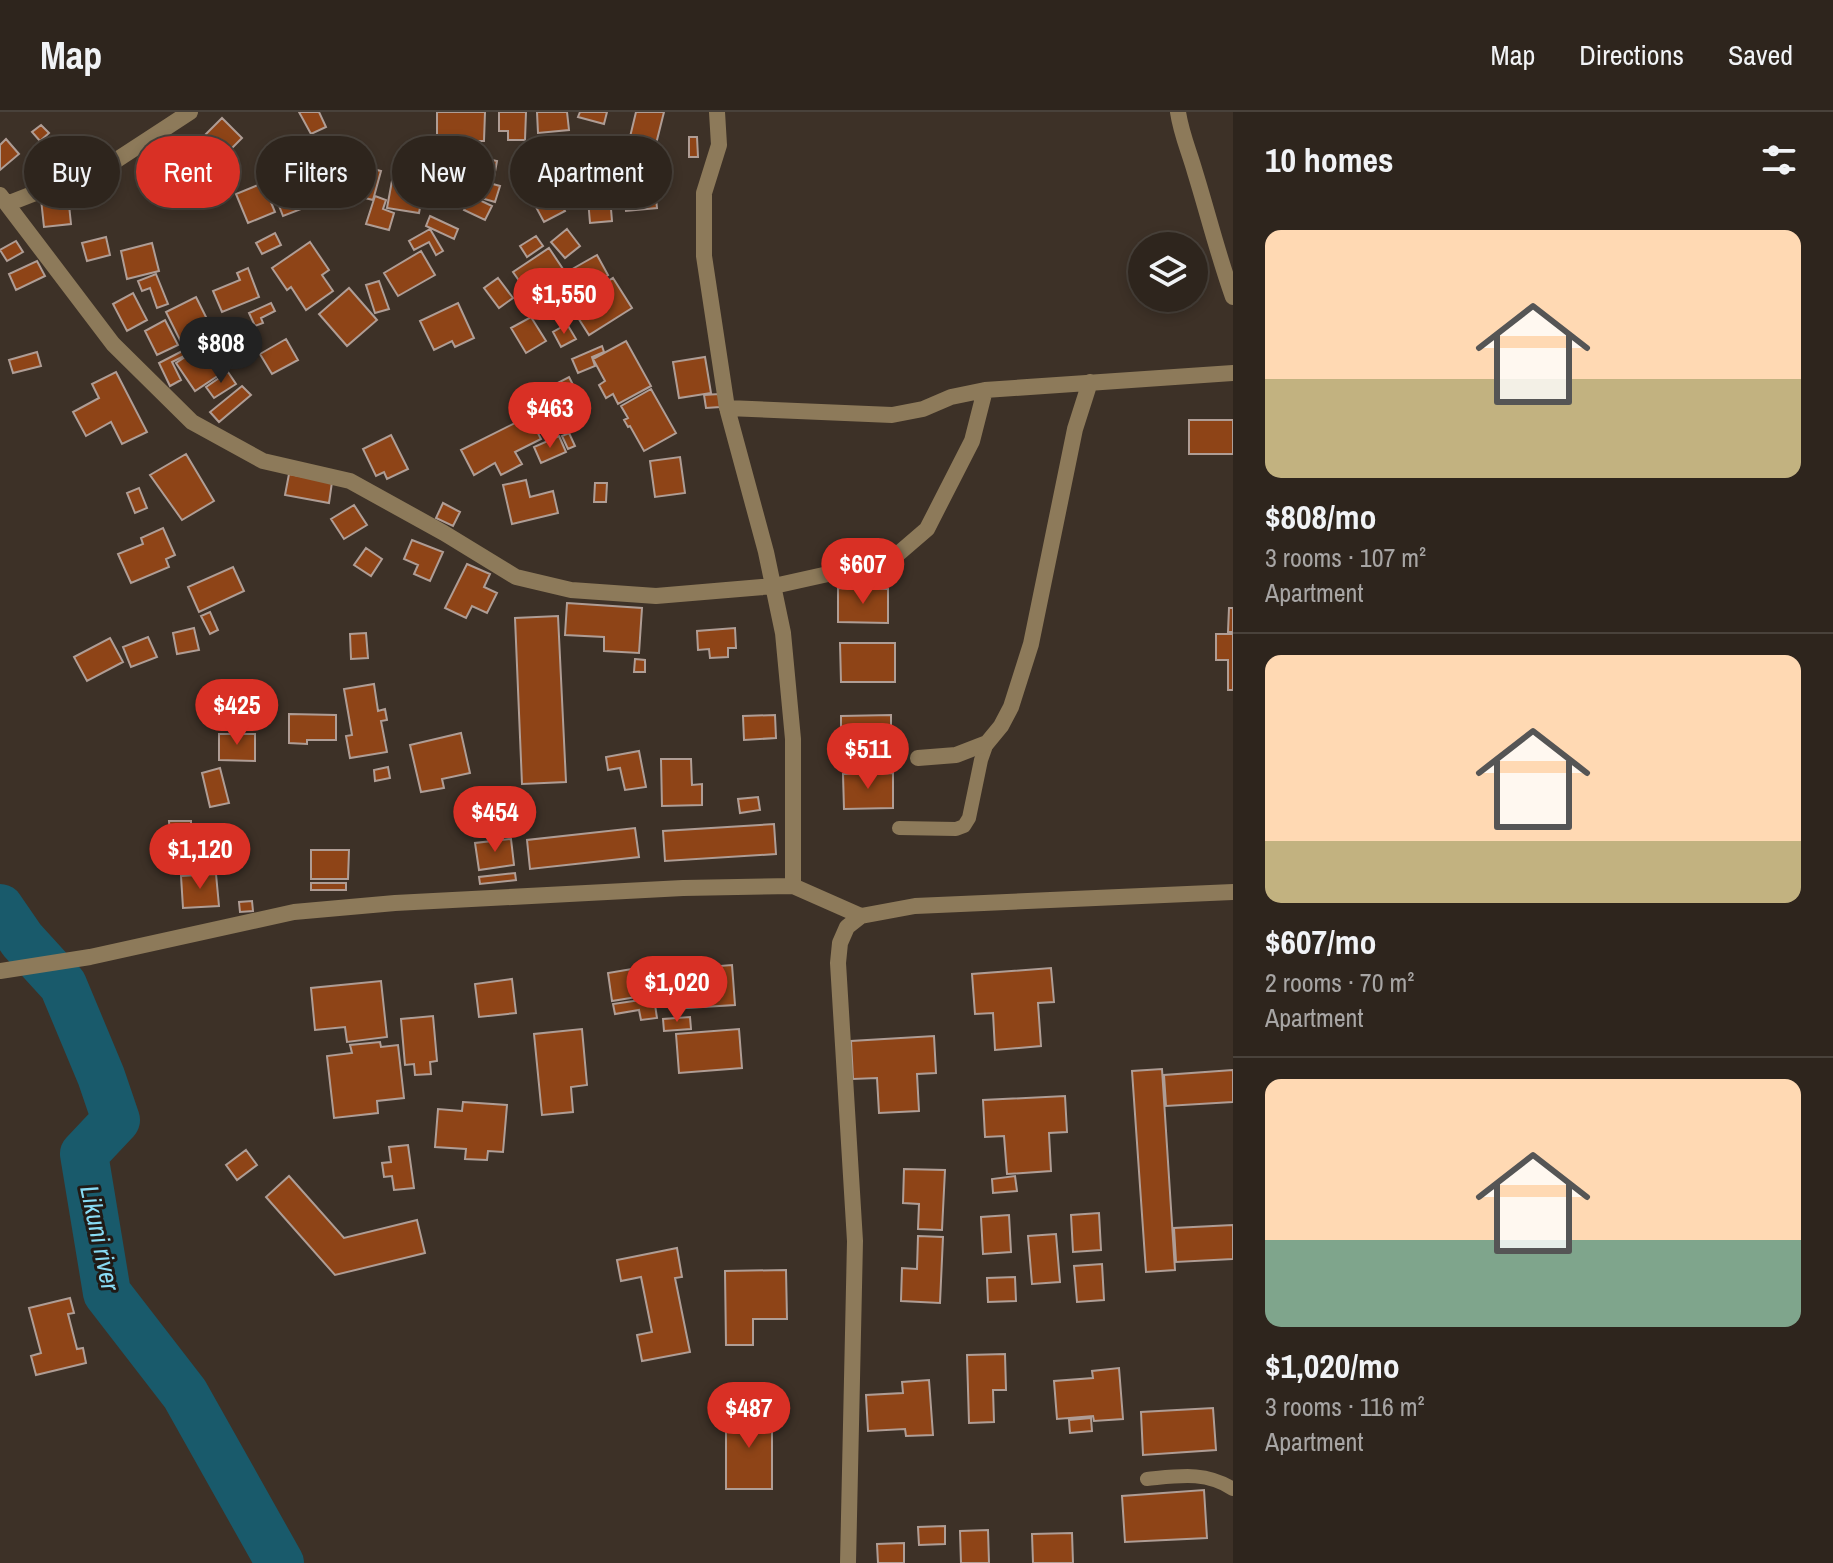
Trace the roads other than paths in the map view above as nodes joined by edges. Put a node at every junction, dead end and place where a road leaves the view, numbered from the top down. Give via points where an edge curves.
1 (190, 112) edge
2 (717, 112) edge
3 (1178, 112) edge
4 (4, 200) edge
5 (1233, 297) edge
6 (1233, 373) edge
7 (1090, 382) junction
8 (985, 390) junction
9 (727, 408) junction
10 (774, 586) junction
11 (987, 743) junction
12 (918, 758) dead end
13 (899, 828) dead end
14 (793, 886) junction
15 (1233, 892) edge
16 (861, 916) junction
17 (0, 971) edge
18 (1147, 1479) dead end
19 (1233, 1489) edge
20 (848, 1563) edge

1 - 4 street via 112,163
2 - 9 street via 719,145 704,193 704,256
3 - 5 street
4 - 10 street via 113,344 192,422 263,461 350,481 516,577 571,590 656,596
6 - 7 street
7 - 8 street
7 - 11 street via 1075,429 1031,644 1011,707
8 - 9 street via 892,415
8 - 10 street via 972,441 927,529 891,560
9 - 10 street
10 - 14 street via 793,739
11 - 12 street via 956,755
11 - 13 lane via 964,826
14 - 16 street
14 - 17 street via 294,912
15 - 16 street via 915,906
16 - 20 street via 847,927 838,963 855,1241
18 - 19 lane via 1198,1474

